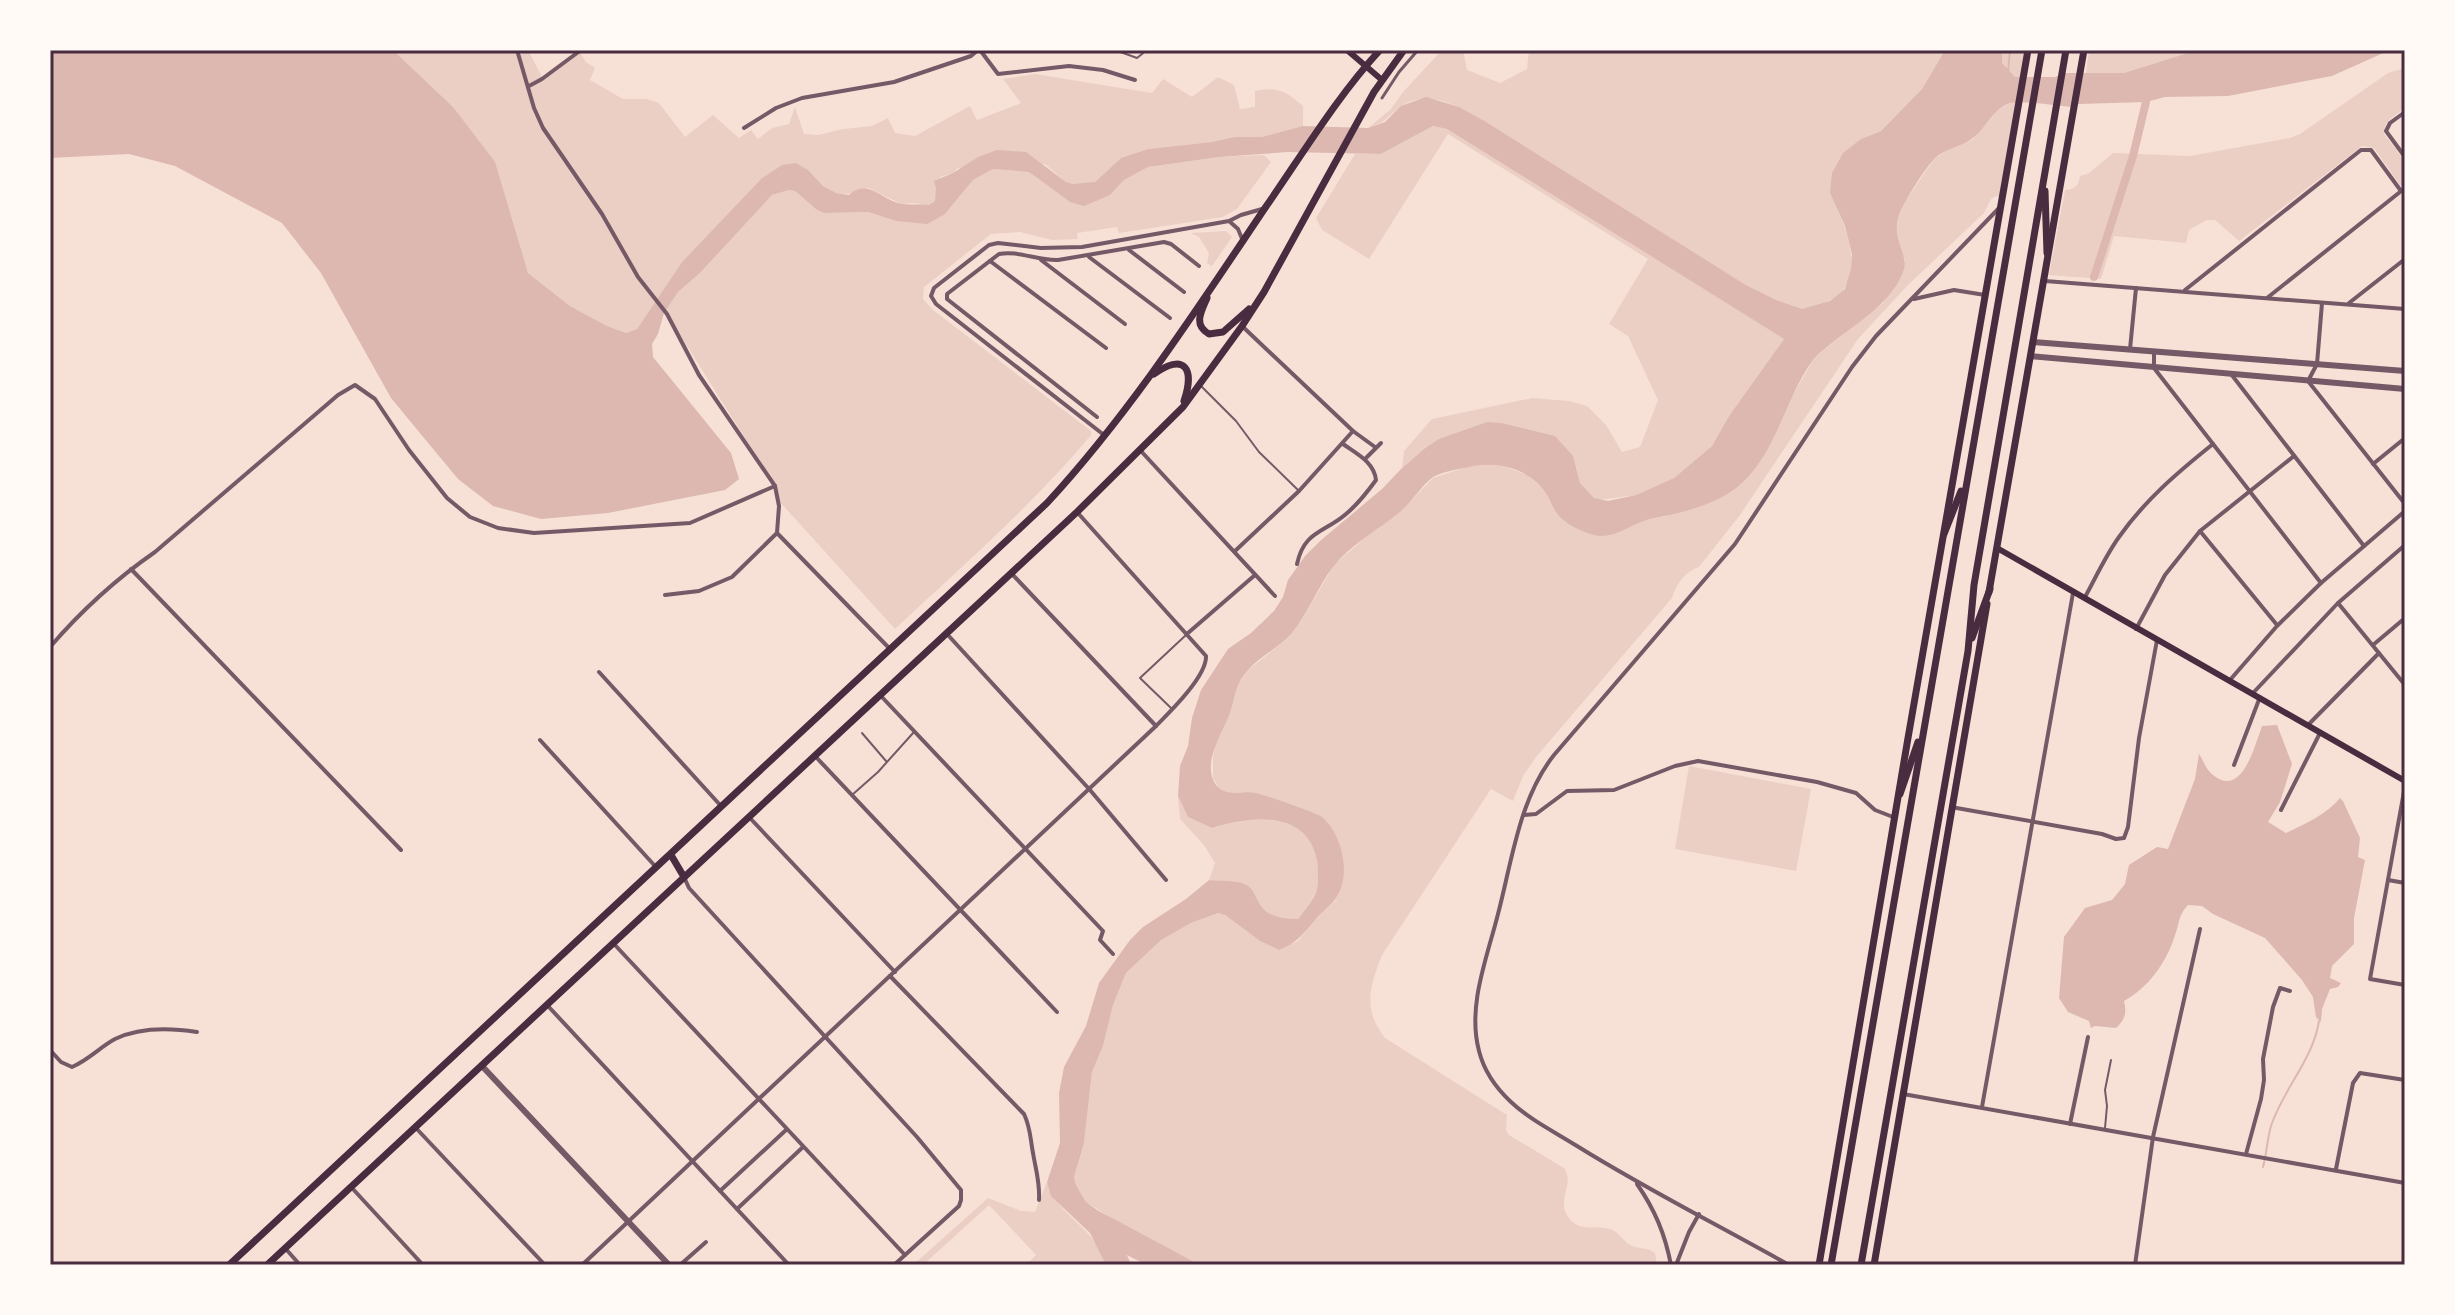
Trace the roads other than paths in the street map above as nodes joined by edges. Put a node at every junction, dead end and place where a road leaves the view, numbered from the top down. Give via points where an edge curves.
1 (517, 50) edge
2 (581, 50) edge
3 (979, 50) edge
4 (1115, 50) edge
5 (1153, 50) edge
6 (1347, 50) edge
7 (1380, 50) edge
8 (1404, 50) edge
9 (1418, 50) edge
10 (2028, 50) edge
11 (2042, 50) edge
12 (2066, 50) edge
13 (2084, 50) edge
14 (1366, 67) junction
15 (1135, 80) dead end
16 (1382, 80) junction
17 (529, 86) junction
18 (1382, 98) dead end
19 (2405, 112) edge
20 (744, 128) dead end
21 (2405, 157) edge
22 (2045, 174) junction
23 (2403, 190) edge
24 (2002, 205) junction
25 (1265, 209) junction
26 (1229, 221) junction
27 (1108, 241) junction
28 (1243, 241) junction
29 (1128, 249) junction
30 (1111, 252) junction
31 (2047, 253) junction
32 (1088, 256) junction
33 (2405, 259) edge
34 (1041, 260) junction
35 (990, 261) junction
36 (1199, 266) dead end
37 (1217, 278) junction
38 (2044, 281) junction
39 (2136, 288) junction
40 (2183, 291) junction
41 (1184, 292) dead end
42 (1985, 295) junction
43 (2267, 298) junction
44 (1911, 300) junction
45 (1259, 301) junction
46 (2322, 303) junction
47 (2347, 304) junction
48 (2405, 309) edge
49 (1170, 318) dead end
50 (1125, 324) dead end
51 (1242, 326) junction
52 (2033, 342) junction
53 (1106, 348) dead end
54 (2130, 351) junction
55 (2154, 353) junction
56 (2030, 356) junction
57 (2317, 364) junction
58 (2154, 368) junction
59 (2405, 371) edge
60 (2231, 374) junction
61 (1149, 378) junction
62 (2308, 381) junction
63 (1199, 384) junction
64 (2405, 389) edge
65 (1183, 407) junction
66 (1097, 417) dead end
67 (1353, 431) junction
68 (1106, 436) junction
69 (2405, 438) edge
70 (1343, 444) junction
71 (2213, 444) junction
72 (1140, 450) junction
73 (2294, 456) junction
74 (1365, 459) junction
75 (2373, 464) junction
76 (1967, 478) junction
77 (775, 486) junction
78 (1299, 491) junction
79 (2249, 491) junction
80 (2405, 504) edge
81 (2405, 511) edge
82 (1077, 512) junction
83 (2200, 531) junction
84 (777, 533) junction
85 (1944, 534) junction
86 (2405, 545) edge
87 (2364, 546) junction
88 (1997, 548) junction
89 (1235, 551) junction
90 (1297, 564) dead end
91 (131, 569) junction
92 (1011, 573) junction
93 (1255, 575) junction
94 (2321, 583) junction
95 (1990, 589) junction
96 (2073, 593) junction
97 (665, 595) dead end
98 (1275, 596) dead end
99 (2083, 599) junction
100 (2338, 603) junction
101 (2405, 618) edge
102 (2277, 626) junction
103 (2136, 629) junction
104 (946, 633) junction
105 (1187, 634) junction
106 (2157, 640) junction
107 (2373, 645) junction
108 (50, 647) edge
109 (891, 649) junction
110 (1968, 651) junction
111 (2379, 653) junction
112 (599, 672) dead end
113 (2232, 682) junction
114 (2405, 685) edge
115 (2253, 693) junction
116 (880, 695) junction
117 (1172, 709) junction
118 (1927, 713) junction
119 (2308, 725) junction
120 (1156, 726) junction
121 (915, 732) junction
122 (862, 733) dead end
123 (2320, 733) junction
124 (540, 740) dead end
125 (815, 756) junction
126 (887, 762) junction
127 (2234, 765) dead end
128 (2405, 783) edge
129 (1090, 790) junction
130 (1900, 794) junction
131 (852, 795) junction
132 (722, 807) junction
133 (1951, 807) junction
134 (2281, 810) dead end
135 (1524, 815) junction
136 (749, 817) junction
137 (1896, 818) junction
138 (2033, 821) junction
139 (1025, 849) junction
140 (401, 850) dead end
141 (671, 855) junction
142 (657, 868) junction
143 (684, 877) junction
144 (1166, 880) dead end
145 (2388, 880) junction
146 (2405, 883) edge
147 (962, 910) junction
148 (2200, 929) dead end
149 (613, 944) junction
150 (1113, 954) dead end
151 (893, 974) junction
152 (2405, 985) edge
153 (2290, 991) dead end
154 (547, 1005) junction
155 (1057, 1012) dead end
156 (197, 1032) dead end
157 (825, 1036) junction
158 (2088, 1037) dead end
159 (50, 1050) edge
160 (2111, 1060) dead end
161 (482, 1066) junction
162 (2405, 1080) edge
163 (1903, 1094) junction
164 (758, 1099) junction
165 (1982, 1107) junction
166 (2070, 1124) junction
167 (415, 1127) junction
168 (787, 1129) junction
169 (2105, 1129) junction
170 (2153, 1137) junction
171 (803, 1147) junction
172 (2246, 1154) junction
173 (692, 1161) junction
174 (2336, 1170) junction
175 (1635, 1182) junction
176 (2405, 1183) edge
177 (351, 1187) junction
178 (720, 1191) junction
179 (1039, 1200) dead end
180 (737, 1209) junction
181 (1699, 1214) junction
182 (628, 1222) junction
183 (706, 1242) dead end
184 (285, 1248) junction
185 (905, 1255) junction
186 (229, 1265) edge
187 (267, 1265) edge
188 (300, 1265) edge
189 (423, 1265) edge
190 (545, 1265) edge
191 (582, 1265) edge
192 (669, 1265) edge
193 (680, 1265) edge
194 (789, 1265) edge
195 (894, 1265) edge
196 (1673, 1265) edge
197 (1789, 1265) edge
198 (1819, 1265) edge
199 (1831, 1265) edge
200 (1861, 1265) edge
201 (1874, 1265) edge
202 (2135, 1265) edge

1 - 17 street
2 - 17 street
3 - 15 street via 998,74 1069,66
3 - 20 street via 894,82 802,98
4 - 5 lane via 1137,58
6 - 14 main road
7 - 14 main road
8 - 16 main road
9 - 18 street
10 - 24 main road
11 - 76 main road
12 - 22 main road
13 - 31 main road
14 - 16 main road
14 - 25 main road
16 - 45 main road
17 - 77 street via 543,128
19 - 21 street via 2386,129
22 - 31 main road
22 - 110 main road via 1974,585
23 - 40 street via 2371,150 2361,150
23 - 43 street
24 - 42 main road
24 - 44 street
25 - 26 street
25 - 28 main road
26 - 27 street
26 - 28 street
27 - 30 street
27 - 68 street via 1056,248 989,245 934,288 931,296
28 - 37 main road
29 - 30 street
29 - 36 street via 1168,243
29 - 41 street
30 - 32 street
31 - 38 main road
32 - 34 street
32 - 49 street
33 - 47 street
34 - 35 street via 1006,253
34 - 50 street
35 - 53 street
35 - 66 street via 947,299
37 - 45 main road via 1199,318 1206,333 1223,332
37 - 61 main road
38 - 39 street
38 - 52 main road
39 - 40 street
39 - 54 street
40 - 43 street
42 - 44 street via 1954,290
42 - 85 main road
43 - 46 street
44 - 135 street via 1852,367 1729,553 1546,766
45 - 51 main road
46 - 47 street
46 - 57 street
47 - 48 street
51 - 63 main road
51 - 67 street
52 - 54 street
52 - 56 main road
54 - 55 street
55 - 57 street
55 - 58 street
56 - 58 street
56 - 88 main road
57 - 59 street
57 - 62 street
58 - 60 street
58 - 71 street
60 - 62 street
60 - 73 street
61 - 65 main road via 1170,364 1184,366 1190,379
61 - 68 main road
62 - 64 street
62 - 75 street
63 - 65 main road
63 - 78 lane
65 - 72 main road
67 - 70 street
67 - 74 street via 1378,445
68 - 109 main road via 1047,503
69 - 75 street
70 - 74 street
70 - 78 street
71 - 79 street
71 - 99 street via 2151,497 2118,538
72 - 82 main road
72 - 89 street
73 - 79 street
73 - 87 street
74 - 90 street via 1376,480 1346,514 1310,538
75 - 80 street
76 - 85 main road
76 - 118 main road
77 - 84 street
77 - 91 street via 690,523 534,533 498,528 470,517 447,498 375,399 355,385
78 - 89 street
79 - 83 street
79 - 94 street
81 - 87 street
82 - 92 main road
82 - 105 street
83 - 102 street
83 - 103 street via 2165,575
84 - 97 street via 732,577 699,591
84 - 109 street
85 - 130 main road
86 - 100 street
87 - 94 street
88 - 95 main road
88 - 96 main road
89 - 93 street
91 - 108 street
91 - 140 street
92 - 104 main road
92 - 120 street
93 - 98 street
93 - 105 street
94 - 102 street
95 - 110 main road
95 - 133 main road
96 - 99 main road
96 - 138 street
99 - 103 main road
100 - 107 street
100 - 115 street
101 - 107 street
102 - 113 street
103 - 106 main road
104 - 116 main road
104 - 129 street
105 - 117 street via 1206,663
105 - 117 lane via 1140,678
106 - 113 main road
106 - 138 street via 2125,837
107 - 111 street
109 - 132 main road
110 - 200 main road
111 - 114 street
111 - 119 street
112 - 132 street
113 - 115 main road
115 - 119 main road
115 - 127 street
116 - 121 street
116 - 125 main road
117 - 120 street
118 - 130 main road
118 - 199 main road
119 - 123 main road
120 - 129 street
121 - 126 lane
121 - 139 street
122 - 126 lane
123 - 128 main road
123 - 134 street
124 - 142 street
125 - 131 street
125 - 136 main road
126 - 131 lane
128 - 145 street
129 - 139 street
129 - 144 street
130 - 137 main road
131 - 147 street
132 - 141 main road
133 - 138 street
133 - 163 main road
135 - 137 street via 1534,815 1567,791 1614,790 1698,761 1856,793 1875,810
135 - 175 street via 1476,1000 1479,1051 1492,1080 1514,1104
136 - 143 main road
136 - 151 street
137 - 198 main road
138 - 165 street
139 - 147 street
139 - 150 street via 1103,931 1100,940
141 - 142 main road
141 - 143 main road
142 - 186 main road
143 - 149 main road
143 - 157 street
145 - 146 street
145 - 152 street via 2370,979
147 - 151 street
147 - 155 street
148 - 170 street
149 - 154 main road
149 - 164 street
151 - 157 street
151 - 179 street via 1024,1114 1031,1129
153 - 172 street via 2280,988 2273,1007 2261,1099
154 - 161 main road
154 - 173 street
156 - 159 street via 173,1028 127,1035 72,1067
157 - 164 street
157 - 185 street via 961,1190 959,1206
158 - 166 street
160 - 169 lane
161 - 167 main road
161 - 182 street
162 - 174 street via 2360,1073 2353,1083
163 - 165 street
163 - 201 main road
164 - 168 street
164 - 173 street
165 - 166 street
166 - 169 street
167 - 177 main road
167 - 190 street
168 - 171 street
168 - 178 street
169 - 170 street
170 - 172 street
170 - 202 street
171 - 180 street
171 - 185 street
172 - 174 street
173 - 178 street
173 - 182 street
174 - 176 street
175 - 181 street
175 - 196 street via 1661,1226
177 - 184 main road
177 - 189 street
178 - 180 street
180 - 194 street
181 - 196 street
181 - 197 street
182 - 191 street
182 - 192 street
183 - 193 street
184 - 187 main road
184 - 188 street
185 - 195 street

